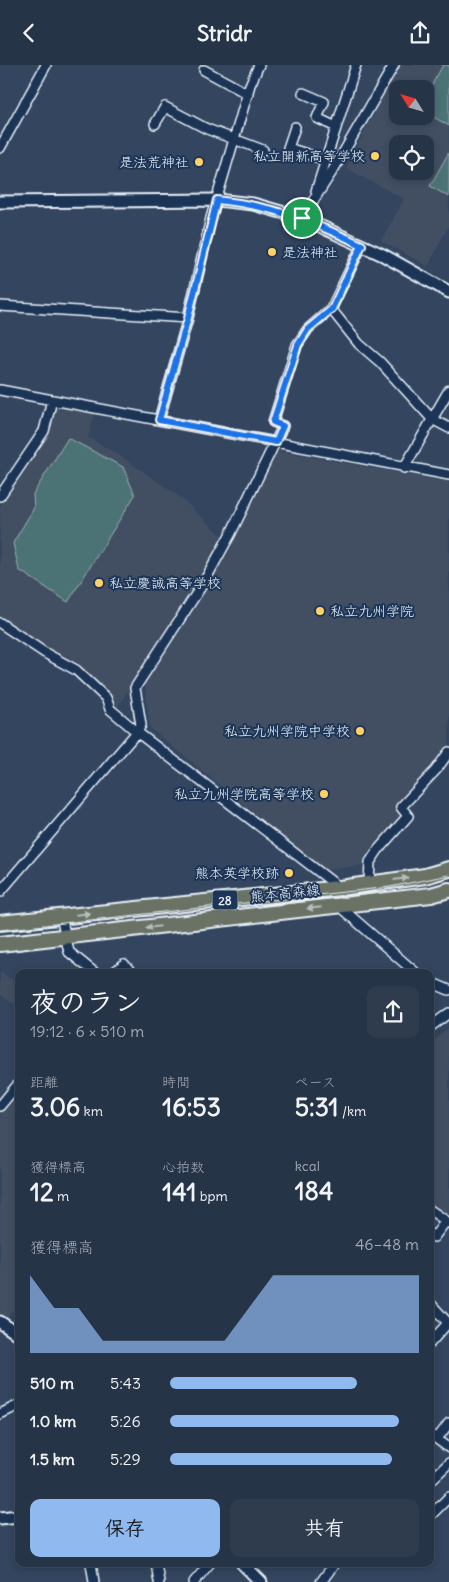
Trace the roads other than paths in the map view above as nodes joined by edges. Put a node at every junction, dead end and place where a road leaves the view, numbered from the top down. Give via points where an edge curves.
1 (46, 65) edge
2 (260, 65) edge
3 (356, 65) edge
4 (394, 65) edge
5 (204, 70) dead end
6 (303, 93) dead end
7 (248, 94) junction
8 (155, 124) dead end
9 (295, 127) dead end
10 (336, 127) junction
11 (234, 139) junction
12 (0, 148) edge
13 (263, 150) dead end
14 (326, 160) junction
15 (217, 200) junction
16 (312, 201) junction
17 (0, 202) edge
18 (302, 218) junction
19 (362, 245) junction
20 (449, 292) edge
21 (0, 306) edge
22 (332, 309) junction
23 (188, 318) junction
24 (449, 390) edge
25 (0, 391) edge
26 (52, 401) junction
27 (432, 419) junction
28 (159, 420) junction
29 (449, 428) edge
30 (276, 442) junction
31 (404, 468) junction
32 (449, 475) edge
33 (0, 496) edge
34 (0, 623) edge
35 (137, 732) junction
36 (449, 752) edge
37 (449, 869) edge
38 (369, 884) junction
39 (340, 888) junction
40 (449, 890) edge
41 (0, 892) edge
42 (339, 905) junction
43 (61, 916) junction
44 (0, 923) edge
45 (67, 937) junction
46 (0, 944) edge
47 (90, 969) edge
48 (118, 969) edge
49 (128, 969) edge
50 (411, 969) edge
51 (434, 984) edge
52 (449, 990) edge
53 (449, 1013) edge
54 (434, 1024) edge
55 (15, 1088) edge
56 (0, 1105) edge
57 (434, 1213) edge
58 (447, 1222) edge
59 (434, 1237) edge
60 (434, 1307) edge
61 (0, 1322) edge
62 (448, 1323) edge
63 (15, 1332) edge
64 (434, 1339) edge
65 (15, 1407) edge
66 (0, 1414) edge
67 (449, 1423) edge
68 (434, 1435) edge
69 (434, 1437) edge
70 (449, 1448) edge
71 (449, 1463) edge
72 (434, 1477) edge
73 (449, 1497) edge
74 (434, 1512) edge
75 (15, 1516) edge
76 (0, 1518) edge
77 (92, 1567) edge
78 (157, 1567) edge
79 (207, 1567) edge
80 (246, 1567) edge
81 (332, 1567) edge
82 (94, 1582) edge
83 (159, 1582) edge
84 (194, 1582) edge
85 (261, 1582) edge
86 (321, 1582) edge

1 - 12 street
2 - 7 street
3 - 10 street
4 - 16 street
5 - 7 street
6 - 10 street via 324,102 316,119
7 - 11 street
8 - 11 street via 165,107
9 - 14 street via 288,148
10 - 14 street
11 - 13 street
11 - 15 street
14 - 16 street
15 - 17 street
15 - 18 street via 253,204
15 - 23 street
16 - 18 street
18 - 19 street
19 - 20 street
19 - 22 street
21 - 23 street
22 - 27 street via 359,343
22 - 30 street via 308,329 298,345 273,422 283,426
23 - 28 street
24 - 27 street
25 - 26 street
26 - 28 street
26 - 33 street via 44,431
27 - 29 street
27 - 31 street
28 - 30 street
30 - 31 street
30 - 35 street via 204,582 135,688 141,725
31 - 32 street
34 - 35 street via 76,670 106,698 110,709
35 - 39 street
35 - 41 street
36 - 38 street via 401,807 408,816 370,862
38 -> 37 main road, 熊本高森線 / 28
38 - 39 main road, 熊本高森線 / 28
43 -> 39 main road, 熊本高森線 / 28
40 - 42 main road, 熊本高森線 / 28 via 431,895
42 -> 45 main road, 熊本高森線 / 28
42 - 50 street
43 - 44 main road, 熊本高森線 / 28
43 - 45 street
45 - 46 main road, 熊本高森線 / 28
45 - 47 street via 69,952
48 - 49 street via 124,964
51 - 52 street
53 - 54 street
55 - 56 street
57 - 58 street
58 - 59 street
60 - 62 street
61 - 63 street
62 - 64 street
65 - 66 street
67 - 68 street
69 - 70 street
71 - 72 street
73 - 74 street
75 - 76 street
77 - 82 street
78 - 83 street
79 - 84 street
80 - 85 street
81 - 86 street

